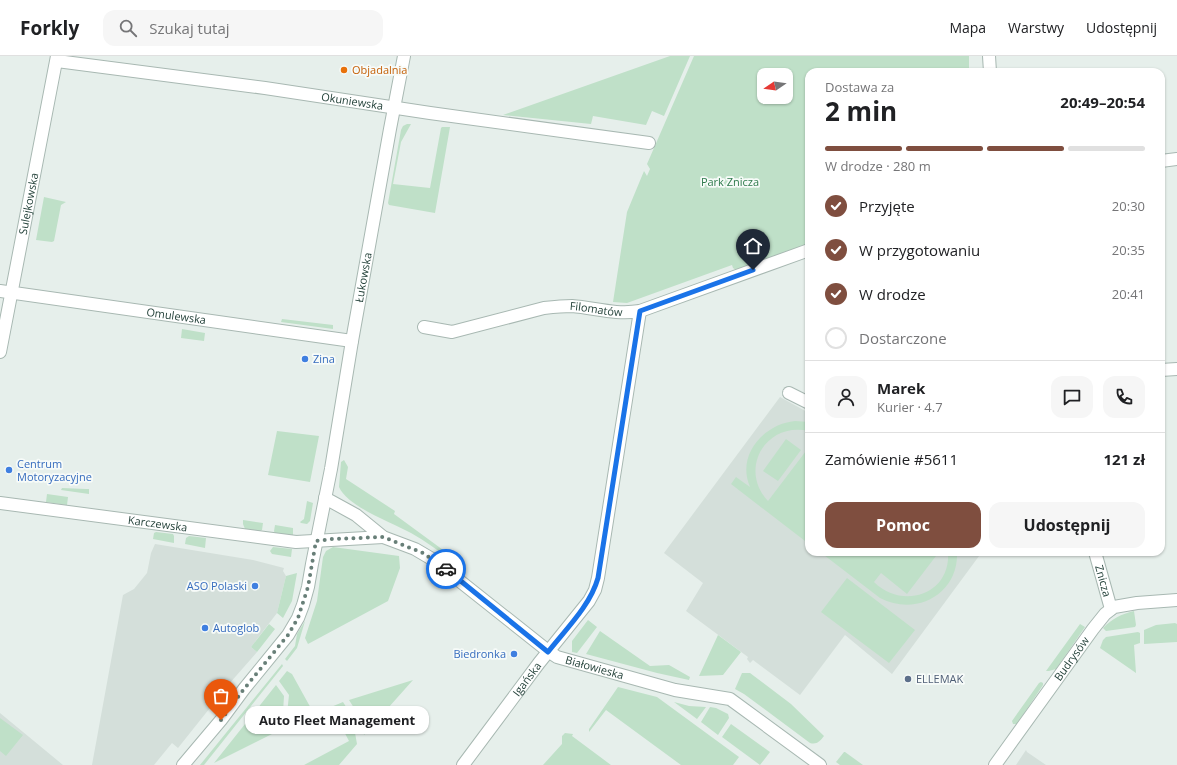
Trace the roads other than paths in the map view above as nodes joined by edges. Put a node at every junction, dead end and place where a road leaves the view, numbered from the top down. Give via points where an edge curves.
1 (404, 56) edge
2 (989, 56) edge
3 (57, 59) edge
4 (990, 68) edge
5 (395, 108) junction
6 (649, 143) dead end
7 (1177, 159) edge
8 (1165, 160) edge
9 (805, 251) edge
10 (5, 292) edge
11 (640, 311) junction
12 (424, 328) dead end
13 (352, 341) junction
14 (0, 352) edge
15 (1177, 369) edge
16 (1165, 370) edge
17 (789, 393) dead end
18 (805, 401) edge
19 (325, 498) junction
20 (0, 504) edge
21 (383, 537) junction
22 (316, 541) junction
23 (1096, 556) edge
24 (1177, 600) edge
25 (1111, 609) junction
26 (548, 652) junction
27 (183, 765) edge
28 (462, 765) edge
29 (820, 765) edge
30 (995, 765) edge

1 - 5 street, Łukowska
2 - 4 street
3 - 5 street, Okuniewska
3 - 10 street, Sulejkowska
5 - 6 street, Okuniewska
5 - 13 street, Łukowska
7 - 8 street
9 - 11 street, Filomatów
10 - 13 street, Omulewska
10 - 14 street, Sulejkowska
11 - 12 street, Filomatów via 626,313 558,306 452,332
11 - 26 street, Igańska via 595,590
13 - 19 street, Łukowska
15 - 16 street
17 - 18 street
19 - 21 street, Białowieska via 356,515
19 - 22 street, Łukowska
20 - 22 street, Karczewska via 296,542
21 - 22 street, Białowieska
21 - 26 street, Białowieska via 416,549 432,559
22 - 27 street, Łukowska via 305,599 288,635
23 - 25 street, Znicza
24 - 25 street via 1122,605
25 - 30 street, Budrysów via 1093,628
26 - 28 street, Igańska
26 - 29 street, Białowieska via 566,660 668,688 730,699

